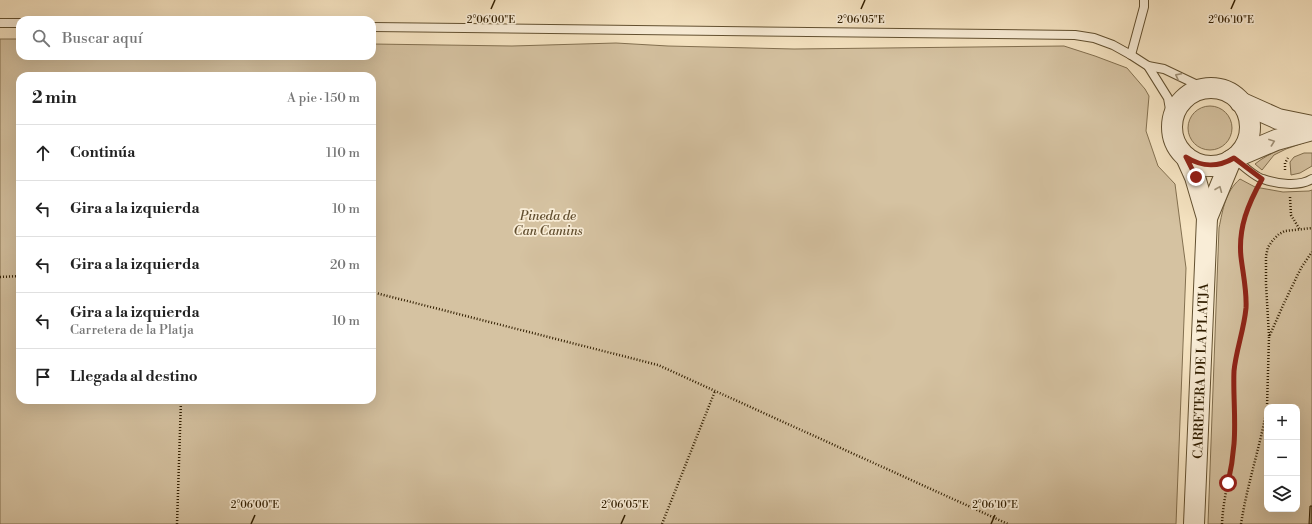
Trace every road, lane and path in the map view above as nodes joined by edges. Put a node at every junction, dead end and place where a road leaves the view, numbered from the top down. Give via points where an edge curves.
1 (1144, 0) edge
2 (0, 23) edge
3 (16, 24) edge
4 (376, 27) edge
5 (1132, 55) junction
6 (1148, 66) junction
7 (1206, 89) junction
8 (1240, 102) junction
9 (1172, 121) junction
10 (1312, 126) edge
11 (1312, 130) edge
12 (1290, 155) dead end
13 (1186, 157) junction
14 (1234, 158) junction
15 (1262, 179) junction
16 (1312, 179) edge
17 (1288, 184) junction
18 (1207, 218) junction
19 (1312, 228) edge
20 (1300, 230) junction
21 (1312, 252) edge
22 (16, 276) edge
23 (0, 277) edge
24 (376, 293) edge
25 (1269, 336) junction
26 (715, 391) junction
27 (181, 404) edge
28 (1267, 404) edge
29 (1264, 425) edge
30 (177, 524) edge
31 (662, 524) edge
32 (1008, 524) edge
33 (1194, 524) edge
34 (1222, 524) edge
35 (1241, 524) edge

1 - 5 lane
2 - 3 lane
4 - 5 lane via 1075,35 1094,38
5 - 6 lane
7 -> 6 lane via 1164,69
6 - 9 lane via 1168,98
7 - 8 street via 1228,93
7 - 9 street via 1194,92 1182,101
8 - 10 street via 1278,119
8 - 14 street via 1247,115 1249,130 1246,144
9 - 13 street via 1176,144
14 -> 11 street via 1276,140
12 - 17 path via 1285,163
13 - 14 street via 1202,165 1211,166 1224,164
13 - 18 street, CARRETERA DE LA PLATJA via 1196,177
14 - 15 lane
18 -> 14 street, CARRETERA DE LA PLATJA
15 - 17 lane
15 - 34 path via 1249,203 1242,225 1241,256 1246,308 1235,360 1234,444
16 - 17 lane
17 - 20 path via 1291,215
18 - 33 street, CARRETERA DE LA PLATJA
19 - 20 path
20 - 25 path via 1278,234 1266,256
21 - 25 path via 1284,301
22 - 23 path
24 - 26 path via 658,365
25 - 28 path
26 - 31 path
26 - 32 path
27 - 30 path
29 - 35 path

